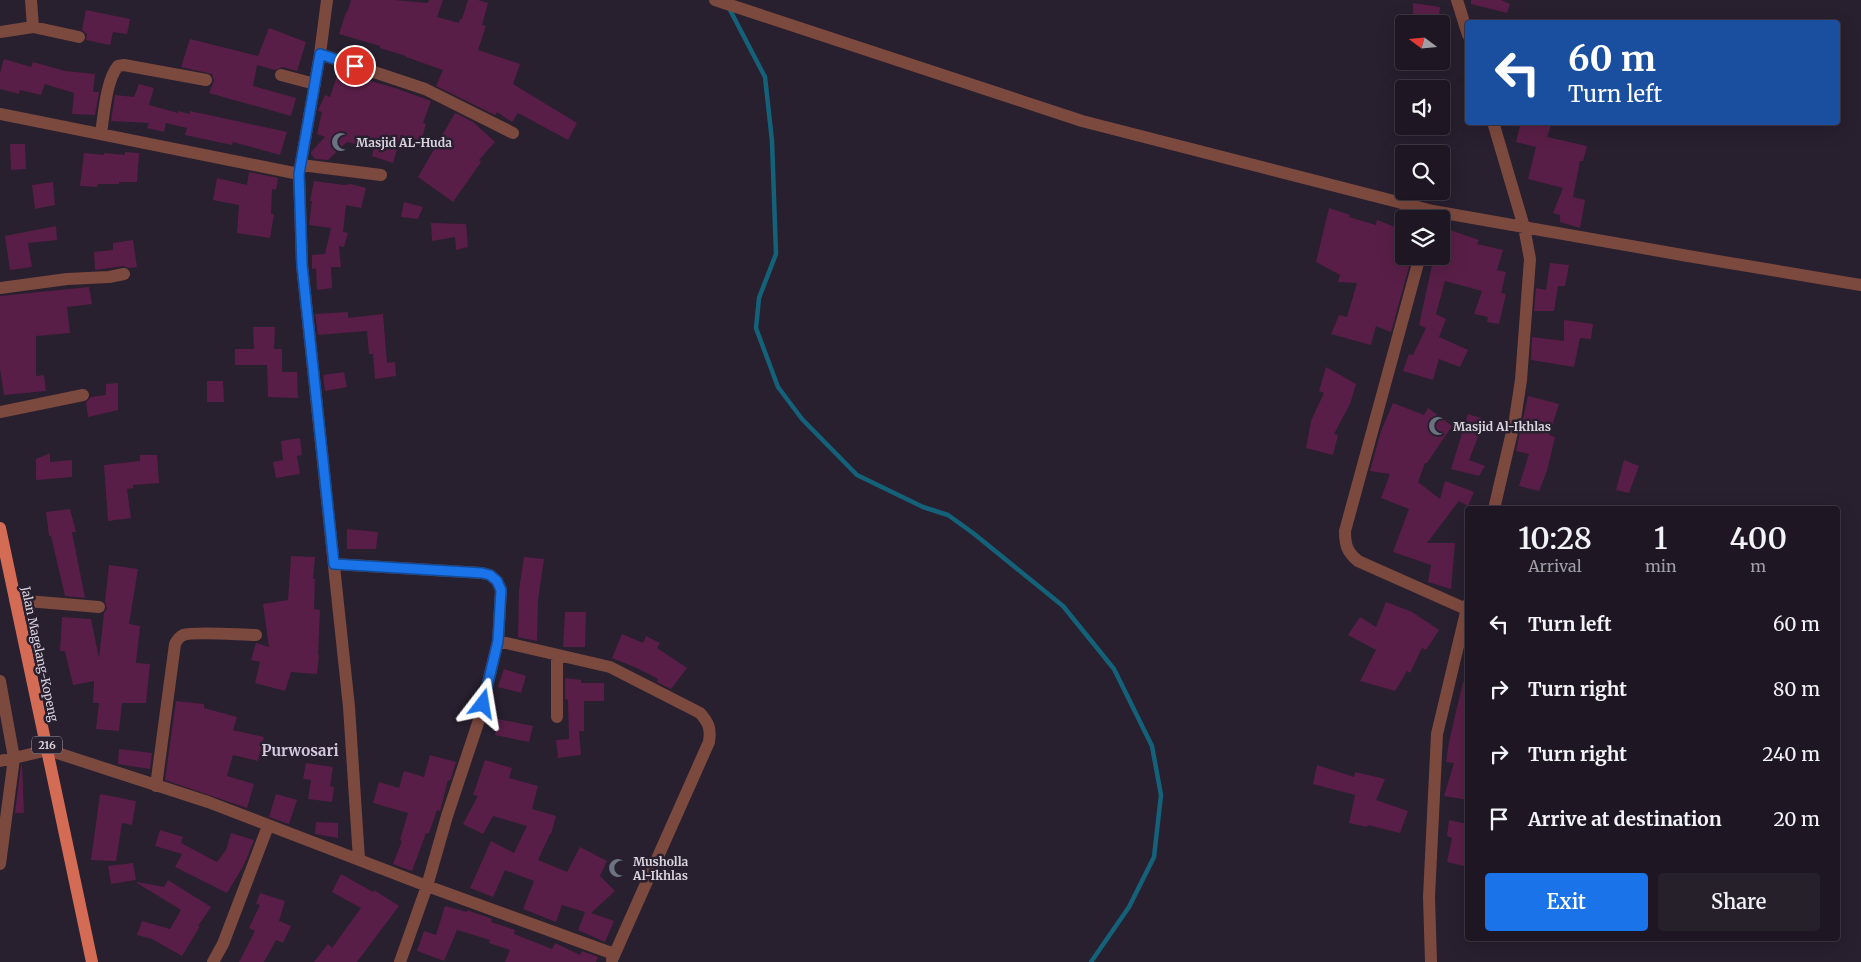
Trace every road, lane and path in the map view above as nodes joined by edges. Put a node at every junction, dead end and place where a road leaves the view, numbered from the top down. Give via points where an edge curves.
1 (30, 0) edge
2 (327, 0) edge
3 (716, 0) edge
4 (1457, 0) edge
5 (1465, 25) edge
6 (33, 27) junction
7 (0, 32) edge
8 (79, 37) dead end
9 (320, 54) junction
10 (280, 75) dead end
11 (206, 80) dead end
12 (315, 84) junction
13 (0, 114) edge
14 (1494, 125) edge
15 (513, 132) dead end
16 (101, 134) junction
17 (300, 169) junction
18 (381, 175) dead end
19 (1413, 210) edge
20 (1450, 217) edge
21 (1524, 227) junction
22 (1418, 265) edge
23 (124, 274) dead end
24 (1861, 285) edge
25 (0, 288) edge
26 (83, 395) dead end
27 (0, 412) edge
28 (1495, 506) edge
29 (0, 528) edge
30 (334, 564) junction
31 (15, 600) junction
32 (1465, 606) edge
33 (99, 607) dead end
34 (1465, 615) edge
35 (256, 635) dead end
36 (498, 641) junction
37 (557, 655) junction
38 (0, 684) edge
39 (557, 717) dead end
40 (48, 750) junction
41 (14, 758) junction
42 (0, 761) edge
43 (156, 786) junction
44 (268, 826) junction
45 (359, 859) junction
46 (0, 864) edge
47 (427, 886) junction
48 (612, 958) edge
49 (92, 962) edge
50 (212, 962) edge
51 (400, 962) edge
52 (1431, 962) edge

1 - 6 street
2 - 9 street
3 - 19 street via 1082,121
4 - 5 street
6 - 7 street
6 - 8 street
9 - 12 street
9 - 15 street via 425,89
10 - 12 street
11 - 16 street via 118,66 110,84
12 - 17 street
13 - 16 street
14 - 21 street
16 - 17 street
17 - 18 street
17 - 30 street via 302,265
20 - 21 street
21 - 24 street
21 - 28 street via 1530,259 1521,380
22 - 32 street via 1345,531 1345,544 1358,561
23 - 25 street
26 - 27 street
29 - 31 main road, Jalan Magelang-Kopeng / 216
30 - 36 street via 490,575 501,590
30 - 45 street via 350,707
31 - 33 street
31 - 40 main road, Jalan Magelang-Kopeng / 216
34 - 52 street via 1437,734 1429,897
35 - 43 street via 195,634 179,638 175,644
36 - 37 street
36 - 47 street via 479,720
37 - 39 street
37 - 48 street via 624,673 700,714 711,730 709,742
38 - 41 street
40 - 41 street
40 - 43 street
40 - 49 main road, Jalan Magelang-Kopeng / 216
41 - 42 street
41 - 46 street
43 - 44 street
44 - 45 street
44 - 50 street via 223,944
45 - 47 street
47 - 48 street
47 - 51 street

